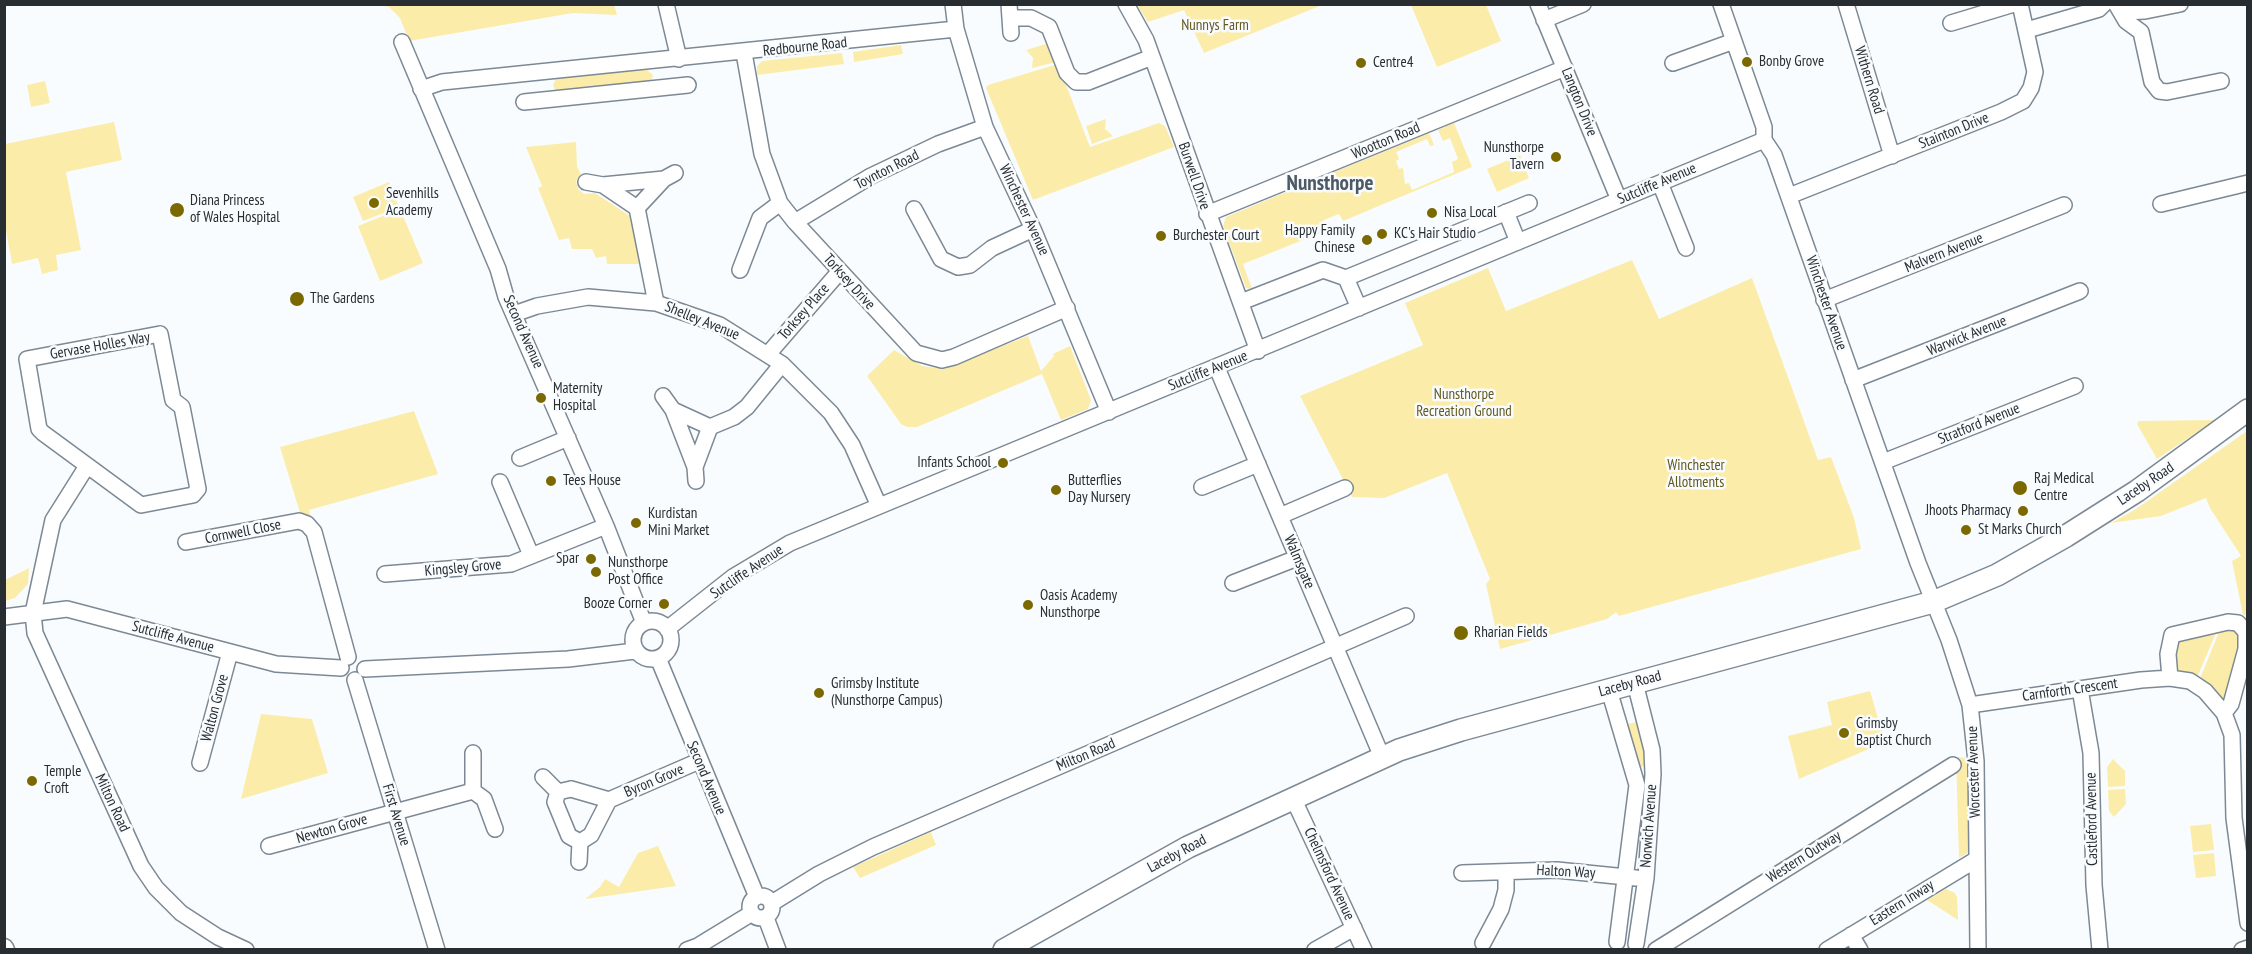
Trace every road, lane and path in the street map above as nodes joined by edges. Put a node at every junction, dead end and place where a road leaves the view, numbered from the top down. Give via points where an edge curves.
1 (666, 4) edge
2 (953, 4) edge
3 (1126, 4) edge
4 (1538, 4) edge
5 (1721, 4) edge
6 (1846, 4) edge
7 (2014, 4) edge
8 (2019, 4) edge
9 (2104, 4) edge
10 (2180, 4) edge
11 (1590, 6) edge
12 (2119, 8) edge
13 (1010, 18) edge
14 (1544, 20) junction
15 (1951, 23) dead end
16 (956, 29) junction
17 (2027, 30) junction
18 (1734, 41) junction
19 (402, 42) dead end
20 (744, 53) junction
21 (1152, 57) junction
22 (679, 59) junction
23 (654, 62) junction
24 (1672, 63) dead end
25 (1565, 68) junction
26 (545, 74) junction
27 (2221, 81) dead end
28 (688, 85) dead end
29 (421, 89) junction
30 (657, 89) junction
31 (549, 98) junction
32 (524, 102) dead end
33 (985, 127) junction
34 (1764, 140) junction
35 (1892, 156) junction
36 (586, 182) dead end
37 (1660, 183) junction
38 (2247, 183) edge
39 (603, 185) junction
40 (1789, 196) junction
41 (1619, 200) junction
42 (780, 203) junction
43 (1529, 203) dead end
44 (2161, 204) dead end
45 (2064, 205) dead end
46 (638, 208) junction
47 (914, 208) dead end
48 (1506, 212) junction
49 (1207, 214) junction
50 (795, 222) junction
51 (1033, 229) junction
52 (1518, 242) junction
53 (1686, 248) dead end
54 (740, 270) dead end
55 (840, 271) junction
56 (1346, 278) junction
57 (2080, 291) dead end
58 (1824, 300) junction
59 (1241, 302) junction
60 (656, 303) junction
61 (1067, 308) junction
62 (1359, 308) junction
63 (514, 314) junction
64 (1258, 351) junction
65 (769, 354) junction
66 (782, 364) junction
67 (1217, 368) junction
68 (1853, 380) junction
69 (2075, 386) dead end
70 (663, 396) dead end
71 (673, 410) junction
72 (2247, 410) edge
73 (1109, 412) junction
74 (710, 427) junction
75 (568, 438) junction
76 (519, 458) dead end
77 (1882, 462) junction
78 (1258, 465) junction
79 (87, 466) junction
80 (500, 482) dead end
81 (1202, 487) dead end
82 (1345, 489) dead end
83 (879, 506) junction
84 (1280, 516) junction
85 (606, 526) junction
86 (186, 542) dead end
87 (531, 555) junction
88 (1297, 558) junction
89 (385, 574) dead end
90 (1233, 583) dead end
91 (1933, 602) junction
92 (33, 613) junction
93 (1406, 616) dead end
94 (4, 617) edge
95 (644, 623) junction
96 (667, 629) junction
97 (1335, 648) junction
98 (635, 651) junction
99 (230, 652) junction
100 (658, 658) junction
101 (344, 663) junction
102 (360, 674) junction
103 (2170, 678) junction
104 (1635, 683) junction
105 (2080, 689) junction
106 (1609, 690) junction
107 (1970, 705) junction
108 (2224, 713) junction
109 (473, 753) dead end
110 (1382, 757) junction
111 (699, 761) junction
112 (200, 763) dead end
113 (1953, 765) dead end
114 (1653, 774) junction
115 (1635, 776) junction
116 (543, 777) dead end
117 (473, 791) junction
118 (558, 792) junction
119 (1293, 798) junction
120 (609, 800) junction
121 (394, 811) junction
122 (495, 829) dead end
123 (580, 842) junction
124 (269, 846) dead end
125 (1977, 859) junction
126 (579, 862) dead end
127 (1506, 872) junction
128 (1462, 873) dead end
129 (1626, 877) junction
130 (1646, 878) junction
131 (756, 897) junction
132 (772, 903) junction
133 (759, 916) junction
134 (2247, 923) edge
135 (1354, 928) junction
136 (1851, 935) junction
137 (1483, 943) dead end
138 (214, 944) edge
139 (1613, 946) edge
140 (1639, 946) edge
141 (2247, 948) edge
142 (246, 950) edge
143 (437, 950) edge
144 (687, 950) edge
145 (778, 950) edge
146 (1004, 950) edge
147 (1315, 950) edge
148 (1364, 950) edge
149 (1656, 950) edge
150 (1827, 950) edge
151 (1860, 950) edge
152 (1978, 950) edge
153 (2100, 950) edge
154 (2242, 950) edge

1 - 22 street
2 - 16 street, Winchester Avenue
3 - 21 street, Burwell Drive
4 - 14 street, Langton Drive
5 - 18 street, Winchester Avenue
6 - 35 street, Withern Road
7 - 15 street
8 - 17 street, Stainton Drive
9 - 17 street via 2099,9
10 - 12 street via 2145,11
11 - 14 street
12 - 27 street via 2126,21 2142,32 2152,82 2159,91
13 - 21 street via 1031,18 1049,27 1067,73 1076,82 1088,82
14 - 25 street, Langton Drive
16 - 20 street, Redbourne Road
16 - 33 street, Winchester Avenue
17 - 35 street, Stainton Drive via 2036,72 2023,101
18 - 24 street
18 - 34 street, Winchester Avenue via 1764,127
19 - 29 street, Second Avenue
20 - 22 street, Redbourne Road
20 - 42 street, Torksey Drive via 762,154
21 - 49 street, Burwell Drive
22 - 23 street, Redbourne Road
23 - 26 street, Redbourne Road
23 - 30 street
25 - 41 street, Langton Drive
25 - 49 street, Wootton Road
26 - 29 street, Redbourne Road via 442,82
26 - 31 street
28 - 30 street
29 - 63 street, Second Avenue
30 - 31 street
31 - 32 street
33 - 50 street, Toynton Road via 871,176
33 - 51 street, Winchester Avenue
34 - 37 street, Sutcliffe Avenue
34 - 40 street, Winchester Avenue via 1774,155
35 - 40 street, Stainton Drive
36 - 39 street
37 - 41 street, Sutcliffe Avenue
37 - 53 street
38 - 44 street
39 - 46 street
39 - 46 street via 669,176
40 - 58 street, Winchester Avenue
41 - 52 street, Sutcliffe Avenue
42 - 50 street, Torksey Drive
42 - 54 street via 760,218
43 - 48 street
45 - 58 street, Malvern Avenue
46 - 60 street
47 - 51 street via 941,259 958,267 970,265 992,248
48 - 52 street
48 - 56 street
49 - 59 street, Burwell Drive
50 - 55 street, Torksey Drive
51 - 61 street, Winchester Avenue
52 - 62 street, Sutcliffe Avenue
55 - 61 street, Torksey Drive via 909,347 929,358 954,357
55 - 65 street, Torksey Place
56 - 59 street via 1323,270
56 - 62 street
57 - 68 street, Warwick Avenue
58 - 68 street, Winchester Avenue
59 - 64 street, Burwell Drive
60 - 63 street, Shelley Avenue via 588,297
60 - 65 street, Shelley Avenue via 720,325
61 - 73 street, Winchester Avenue
62 - 64 street, Sutcliffe Avenue
63 - 75 street, Second Avenue
64 - 67 street, Sutcliffe Avenue
65 - 66 street, Shelley Avenue
66 - 74 street via 747,407
66 - 83 street, Shelley Avenue via 831,413 856,453
67 - 73 street, Sutcliffe Avenue
67 - 78 street, Walmsgate
68 - 77 street, Winchester Avenue
69 - 77 street, Stratford Avenue
70 - 71 street
71 - 74 street
71 - 74 street via 696,474
72 - 91 highway, Laceby Road via 2137,491 2066,536 1996,575
73 - 83 street, Sutcliffe Avenue
75 - 76 street
75 - 85 street, Second Avenue
77 - 91 street, Winchester Avenue
78 - 81 street
78 - 84 street, Walmsgate
79 - 79 street, Gervase Holles Way via 141,505 193,495 198,489 182,407 173,399 160,334 27,359 39,429
79 - 92 street via 53,520
80 - 87 street
82 - 84 street
83 - 96 street, Sutcliffe Avenue via 762,558
84 - 88 street, Walmsgate
85 - 87 street, Kingsley Grove
85 - 95 street, Second Avenue
86 - 101 street, Cornwell Close via 300,521 314,532
87 - 89 street, Kingsley Grove via 512,564
88 - 90 street
88 - 97 street, Walmsgate
91 - 104 highway, Laceby Road
91 - 107 street, Worcester Avenue
92 - 94 street, Sutcliffe Avenue
92 - 99 street, Sutcliffe Avenue via 67,609
92 - 138 street, Milton Road via 35,633 141,866 156,888
93 - 97 street, Milton Road
95 - 96 street via 657,622
95 - 98 street via 633,634
96 - 100 street via 669,648
97 - 110 street, Walmsgate
97 - 132 street, Milton Road via 873,848
98 - 100 street via 645,658
98 - 102 street
99 - 101 street, Sutcliffe Avenue via 276,664
99 - 112 street, Walton Grove
100 - 111 street, Second Avenue
101 - 102 street via 346,678
101 - 102 street via 360,658
102 - 121 street, First Avenue
103 - 105 street, Carnforth Crescent
103 - 108 street, Carnforth Crescent via 2190,681
103 - 108 street via 2168,654 2172,635 2238,623 2246,632 2246,649 2231,704
104 - 106 highway, Laceby Road
104 - 114 street, Norwich Avenue via 1652,750
105 - 107 street, Carnforth Crescent
105 - 153 street, Castleford Avenue via 2091,753 2094,885
106 - 110 highway, Laceby Road via 1461,730
106 - 115 street, Norwich Avenue
107 - 125 street, Worcester Avenue via 1976,761
108 - 134 street, Carnforth Crescent via 2232,735 2234,818
109 - 117 street
110 - 119 highway, Laceby Road
111 - 120 street, Byron Grove
111 - 131 street, Second Avenue
113 - 149 street, Western Outway
114 - 115 street, Norwich Avenue
114 - 130 street, Norwich Avenue
115 - 129 street, Norwich Avenue via 1636,808
116 - 118 street
117 - 121 street, Newton Grove
117 - 122 street via 484,799
118 - 120 street, Byron Grove via 571,789
118 - 123 street via 555,802 559,815 569,837
119 - 135 street, Chelmsford Avenue
119 - 146 highway, Laceby Road via 1188,847
120 - 123 street, Byron Grove via 591,836
121 - 124 street, Newton Grove
121 - 143 street, First Avenue
123 - 126 street
125 - 136 street, Eastern Inway
125 - 152 street, Worcester Avenue
127 - 128 street, Halton Way
127 - 129 street, Halton Way via 1564,870
127 - 137 street via 1501,909
129 - 130 street, Norwich Avenue
129 - 139 street, Norwich Avenue
130 - 140 street, Norwich Avenue
131 - 132 street via 765,896
131 - 133 street via 750,905
132 - 133 street via 772,911
133 - 144 street
133 - 145 street
135 - 147 street
135 - 148 street, Chelmsford Avenue
136 - 150 street, Eastern Inway
136 - 151 street
138 - 142 street, Milton Road
139 - 140 street via 1624,940
141 - 154 street

